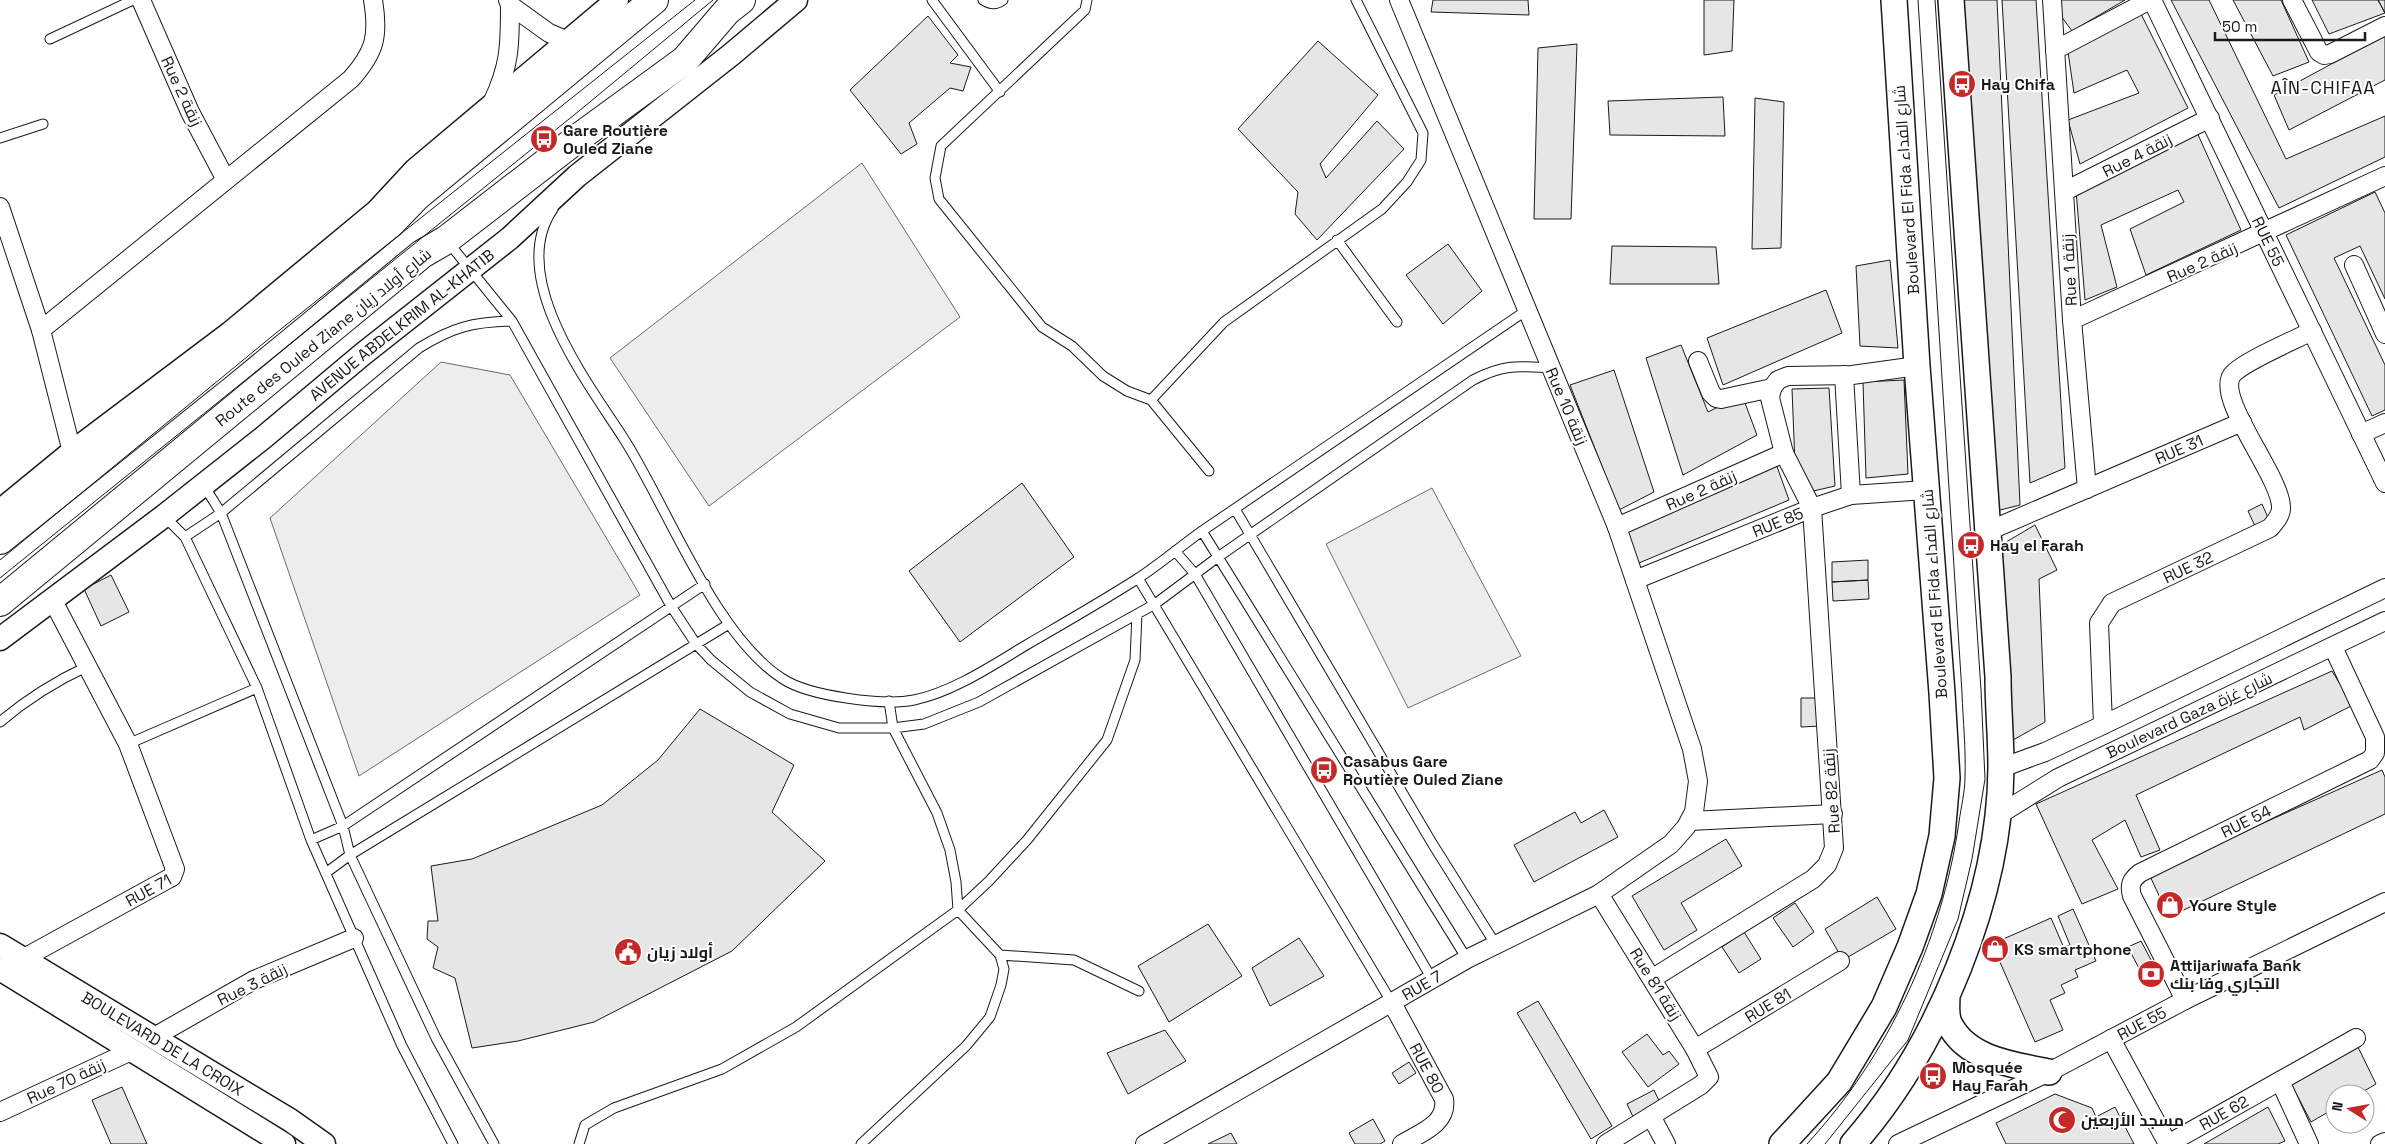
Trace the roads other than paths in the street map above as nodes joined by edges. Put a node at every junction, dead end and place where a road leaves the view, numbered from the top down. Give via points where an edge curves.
1 (133, 0) edge
2 (141, 0) edge
3 (374, 0) edge
4 (617, 0) edge
5 (654, 0) edge
6 (741, 0) edge
7 (796, 0) edge
8 (932, 0) edge
9 (983, 0) edge
10 (1003, 0) edge
11 (1087, 0) edge
12 (1356, 0) edge
13 (1398, 0) edge
14 (1894, 0) edge
15 (1951, 0) edge
16 (2052, 0) edge
17 (2151, 0) edge
18 (2292, 0) edge
19 (509, 2) edge
20 (2385, 26) edge
21 (50, 39) dead end
22 (568, 41) junction
23 (2055, 50) junction
24 (1000, 92) junction
25 (492, 103) junction
26 (2210, 118) junction
27 (43, 124) dead end
28 (0, 138) edge
29 (415, 170) junction
30 (577, 176) junction
31 (226, 180) junction
32 (2383, 182) edge
33 (2065, 191) junction
34 (416, 197) junction
35 (0, 207) edge
36 (2266, 233) junction
37 (446, 240) junction
38 (1337, 240) junction
39 (2354, 265) dead end
40 (471, 268) junction
41 (1527, 310) junction
42 (2072, 320) junction
43 (512, 321) junction
44 (1397, 322) dead end
45 (41, 330) junction
46 (2312, 331) junction
47 (2385, 334) edge
48 (1698, 361) dead end
49 (1917, 366) junction
50 (1551, 368) junction
51 (1848, 375) junction
52 (1772, 388) junction
53 (1150, 400) junction
54 (2242, 422) junction
55 (2385, 423) edge
56 (2361, 434) junction
57 (72, 452) junction
58 (1784, 453) junction
59 (1209, 471) dead end
60 (2385, 483) edge
61 (203, 484) junction
62 (2087, 489) junction
63 (1926, 490) junction
64 (1855, 494) junction
65 (1812, 508) junction
66 (1234, 509) junction
67 (0, 511) edge
68 (221, 512) junction
69 (164, 516) junction
70 (1617, 526) junction
71 (1202, 531) junction
72 (1986, 532) junction
73 (1251, 535) junction
74 (185, 537) junction
75 (0, 540) edge
76 (1175, 551) junction
77 (1218, 557) junction
78 (1195, 574) junction
79 (1138, 578) junction
80 (1635, 580) junction
81 (705, 584) junction
82 (2385, 588) edge
83 (52, 600) junction
84 (0, 602) edge
85 (1155, 604) junction
86 (671, 606) junction
87 (1137, 614) junction
88 (2385, 621) edge
89 (729, 624) junction
90 (0, 639) edge
91 (696, 644) junction
92 (2332, 647) junction
93 (89, 666) junction
94 (257, 688) junction
95 (889, 701) junction
96 (0, 722) edge
97 (2103, 725) junction
98 (893, 728) junction
99 (128, 744) junction
100 (2045, 752) junction
101 (2001, 768) junction
102 (2058, 778) junction
103 (1833, 814) junction
104 (1997, 816) junction
105 (1690, 821) junction
106 (342, 826) junction
107 (311, 840) junction
108 (350, 855) junction
109 (326, 872) junction
110 (1599, 894) junction
111 (2385, 902) edge
112 (958, 910) junction
113 (354, 938) junction
114 (0, 945) edge
115 (1496, 945) junction
116 (1000, 956) junction
117 (23, 959) junction
118 (1468, 959) junction
119 (1840, 961) dead end
120 (0, 970) edge
121 (1653, 978) junction
122 (1432, 980) junction
123 (1139, 991) dead end
124 (1947, 994) junction
125 (2185, 1000) junction
126 (1392, 1002) junction
127 (154, 1037) junction
128 (2356, 1038) dead end
129 (2111, 1039) junction
130 (1695, 1049) junction
131 (131, 1051) junction
132 (2049, 1072) junction
133 (2280, 1081) junction
134 (0, 1112) edge
135 (1651, 1116) junction
136 (1165, 1139) edge
137 (2385, 1142) edge
138 (284, 1144) edge
139 (324, 1144) edge
140 (453, 1144) edge
141 (494, 1144) edge
142 (579, 1144) edge
143 (861, 1144) edge
144 (1145, 1144) edge
145 (1402, 1144) edge
146 (1606, 1144) edge
147 (1666, 1144) edge
148 (1782, 1144) edge
149 (1853, 1144) edge
150 (1898, 1144) edge
151 (2168, 1144) edge
152 (2309, 1144) edge
153 (2380, 1144) edge

1 - 21 lane
2 - 31 street, Rue 2 زنقة via 190,112
3 - 31 street via 375,32 372,50 365,63 311,113
4 - 22 street
5 - 34 highway
6 - 37 highway, Route des Ouled Ziane شارع أولاد زيان via 727,11 685,60
7 - 30 street, AVENUE ABDELKRIM AL-KHATIB
8 - 24 lane
9 - 10 lane via 990,4
11 - 24 lane via 1085,10
12 - 38 lane via 1423,133 1421,160 1382,209
13 - 41 street, Rue 10 زنقة
14 - 49 main road, Boulevard El Fida شارع الفداء
15 - 72 main road
16 - 23 street, Rue 1 زنقة
17 - 23 street
17 - 26 street, RUE 55
18 - 20 street via 2319,52 2324,55
19 - 22 street via 549,33
19 - 25 street via 508,58 504,77
22 - 25 street
23 - 33 street, Rue 1 زنقة
24 - 53 lane via 941,146 935,178 939,199 1042,327 1072,346 1103,376
25 - 29 street
26 - 33 street, Rue 4 زنقة
26 - 36 street, RUE 55
27 - 28 lane
29 - 34 highway
29 - 57 street via 377,211 230,333
30 - 40 street, AVENUE ABDELKRIM AL-KHATIB via 510,238
30 - 81 lane via 548,217 542,234 540,269 547,305 564,344 629,446
31 - 45 street
32 - 36 street, Rue 2 زنقة
33 - 42 street, Rue 1 زنقة
34 - 75 highway via 375,236
35 - 45 street
36 - 42 street, Rue 2 زنقة
36 - 46 street, RUE 55
37 - 40 lane
37 - 84 highway, Route des Ouled Ziane شارع أولاد زيان via 422,254
38 - 44 lane
38 - 53 lane via 1224,322
39 - 47 street
40 - 43 lane
40 - 61 street, AVENUE ABDELKRIM AL-KHATIB
41 - 50 street, Rue 10 زنقة
41 - 66 lane
42 - 62 street, Rue 1 زنقة
43 - 68 lane via 468,325 443,333 419,348
43 - 86 lane
45 - 57 street
46 - 54 street via 2232,375 2228,391
46 - 56 street, RUE 55
48 - 52 street via 1716,398
49 - 51 street
49 - 63 main road, Boulevard El Fida شارع الفداء
50 - 70 street, Rue 10 زنقة
50 - 73 lane via 1515,365 1494,369 1472,380
51 - 52 street via 1788,376 1778,380
51 - 64 street
52 - 58 street via 1770,398
53 - 59 lane
54 - 62 street, RUE 31
54 - 97 street, RUE 32 via 2279,496 2281,510 2277,520 2270,528 2112,603 2099,623
55 - 56 street
56 - 60 street, RUE 55
57 - 67 street
58 - 65 street
58 - 70 street, Rue 2 زنقة
61 - 68 lane
61 - 69 street, AVENUE ABDELKRIM AL-KHATIB
62 - 72 street, RUE 31
63 - 64 street, RUE 85
63 - 148 main road, Boulevard El Fida شارع الفداء via 1947,778 1942,836 1929,894 1884,1007 1839,1082
64 - 65 street, RUE 85
65 - 80 street, RUE 85
65 - 103 street, Rue 82 زنقة
66 - 71 lane
66 - 73 lane
68 - 74 lane
68 - 106 lane
69 - 74 lane
69 - 83 street, AVENUE ABDELKRIM AL-KHATIB
70 - 80 street, Rue 10 زنقة
71 - 76 lane
71 - 77 lane
72 - 101 main road via 1998,677
73 - 77 lane
73 - 115 lane via 1432,843
74 - 94 lane
76 - 78 lane
76 - 79 lane
77 - 78 lane
77 - 118 lane
78 - 85 lane
78 - 122 lane
79 - 85 lane
79 - 95 lane via 969,680 915,700
80 - 105 street, Rue 10 زنقة via 1692,749 1698,781
81 - 86 lane
81 - 89 lane
82 - 97 street, Boulevard Gaza شارع غزة
83 - 90 street, AVENUE ABDELKRIM AL-KHATIB
83 - 93 street, RUE 71
85 - 87 lane
85 - 126 lane
86 - 91 lane
86 - 106 lane
87 - 98 lane via 979,702 924,724
87 - 112 lane via 1135,660 1107,740 1027,840
88 - 92 street, Boulevard Gaza شارع غزة
89 - 91 lane
89 - 95 lane via 758,660 784,680 816,693
91 - 98 lane via 750,692 790,714 839,728
91 - 108 lane
92 - 102 street, Boulevard Gaza شارع غزة
92 - 125 street, RUE 54 via 2376,737 2375,753 2370,760 2132,879 2129,887 2132,896
93 - 96 lane via 35,695
93 - 99 street, RUE 71
94 - 99 lane
94 - 107 lane
95 - 98 lane
97 - 100 street, Boulevard Gaza شارع غزة
98 - 112 lane via 937,813 950,850
99 - 117 street, RUE 71 via 174,864 174,873
100 - 101 street, Boulevard Gaza شارع غزة
100 - 102 street
101 - 104 main road
102 - 104 street, Boulevard Gaza شارع غزة
103 - 105 street
103 - 121 street, Rue 82 زنقة via 1834,848 1827,865 1813,879
104 - 124 main road via 1981,903
105 - 110 street, RUE 7 via 1671,844
106 - 107 lane
106 - 108 lane
107 - 109 lane
108 - 109 lane
108 - 141 lane via 436,1038
109 - 113 lane
110 - 115 street, RUE 7
110 - 121 street, Rue 81 زنقة
111 - 125 street, RUE 55
112 - 116 lane
112 - 142 lane via 796,1027 722,1069 614,1108 585,1125
113 - 127 street, Rue 3 زنقة via 254,980
113 - 140 lane via 402,1046
114 - 117 street, BOULEVARD DE LA CROIX
115 - 118 street, RUE 7
116 - 123 lane via 1074,960
116 - 143 lane via 1004,969 990,1017 966,1046
117 - 120 street, RUE 71
117 - 127 street, BOULEVARD DE LA CROIX
118 - 122 street, RUE 7
119 - 130 street, RUE 81
120 - 131 street, BOULEVARD DE LA CROIX
121 - 130 street, Rue 81 زنقة
122 - 126 street, RUE 7
124 - 132 main road via 1946,1016 1950,1026 1977,1051 2008,1064
124 - 149 main road via 1914,1058 1882,1108
125 - 129 street, RUE 55
126 - 136 street, RUE 7
126 - 145 street, RUE 80 via 1446,1107 1440,1121
127 - 139 street, BOULEVARD DE LA CROIX
128 - 133 street, RUE 62
129 - 132 street, RUE 55
129 - 151 street
130 - 135 street, Rue 81 زنقة via 1708,1077 1701,1086
131 - 134 street, Rue 70 زنقة
131 - 138 street, BOULEVARD DE LA CROIX
132 - 150 street, RUE 55
133 - 151 street, RUE 62
133 - 152 street
135 - 146 street
135 - 147 street
136 - 144 street, RUE 7
137 - 153 street

